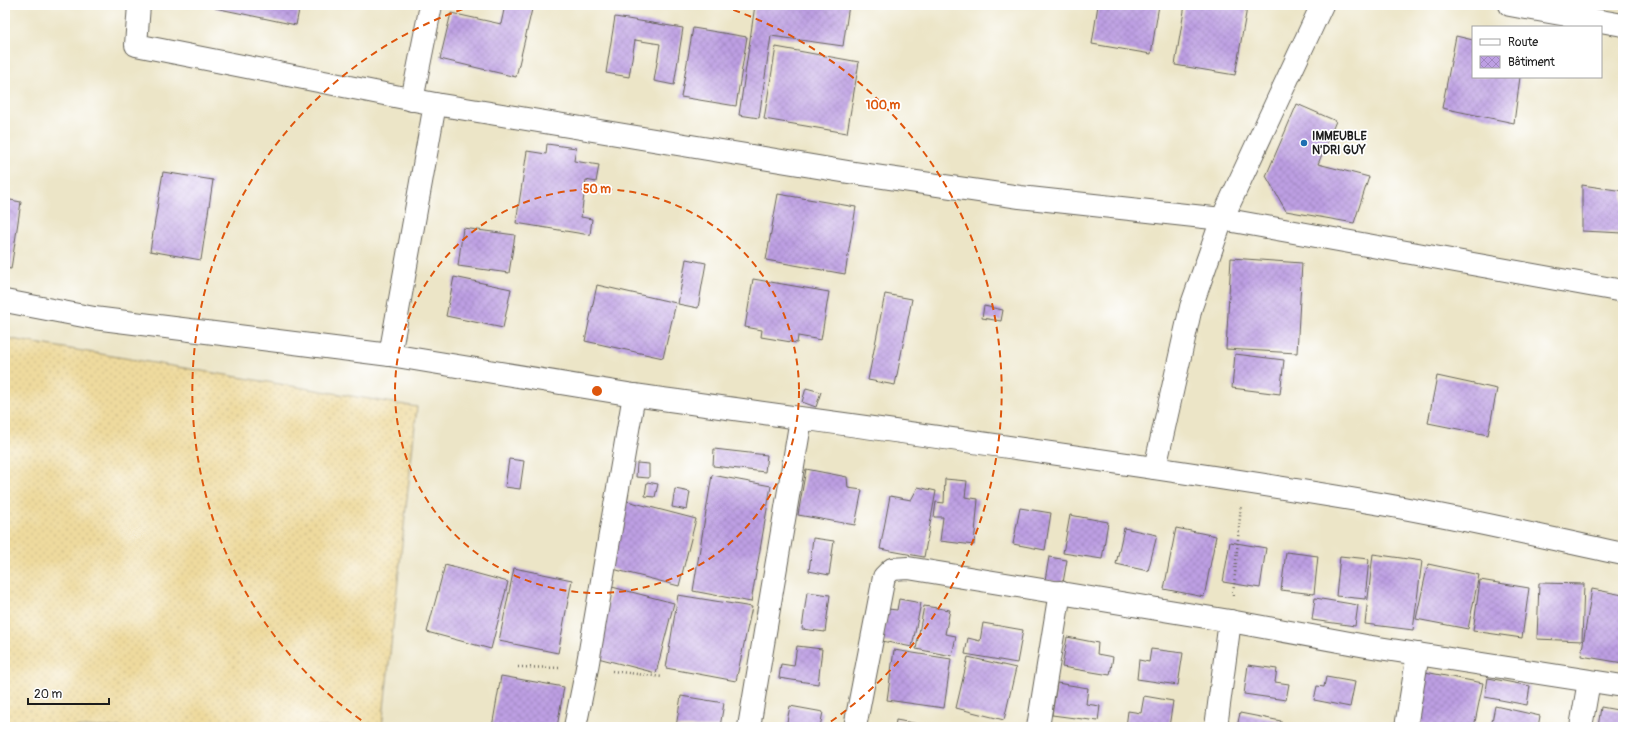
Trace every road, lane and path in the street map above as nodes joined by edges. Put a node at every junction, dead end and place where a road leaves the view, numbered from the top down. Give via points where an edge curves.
1 (139, 5) edge
2 (431, 5) edge
3 (1322, 5) edge
4 (1510, 5) edge
5 (1623, 25) edge
6 (412, 100) junction
7 (434, 104) junction
8 (1222, 219) junction
9 (1623, 291) edge
10 (5, 301) edge
11 (390, 355) junction
12 (634, 395) junction
13 (801, 418) junction
14 (1155, 468) junction
15 (1243, 482) junction
16 (1623, 554) edge
17 (1060, 592) junction
18 (1230, 620) junction
19 (1418, 654) junction
20 (1588, 681) junction
21 (1623, 686) edge
22 (575, 727) edge
23 (749, 727) edge
24 (855, 727) edge
25 (1038, 727) edge
26 (1216, 727) edge
27 (1406, 727) edge
28 (1581, 727) edge

1 - 6 street via 136,45
2 - 6 street
3 - 8 street
4 - 5 street
6 - 7 street
7 - 8 street via 989,193
7 - 11 street
8 - 9 street
8 - 14 street via 1191,307
10 - 11 street via 94,318
11 - 12 street
12 - 13 street
12 - 22 street
13 - 14 street
13 - 23 street
14 - 15 street
15 - 16 street via 1384,505
15 - 18 path
17 - 18 street
17 - 24 street via 908,568 892,569 884,577
17 - 25 street
18 - 19 street
18 - 26 street
19 - 20 street
19 - 27 street
20 - 21 street
20 - 28 street

